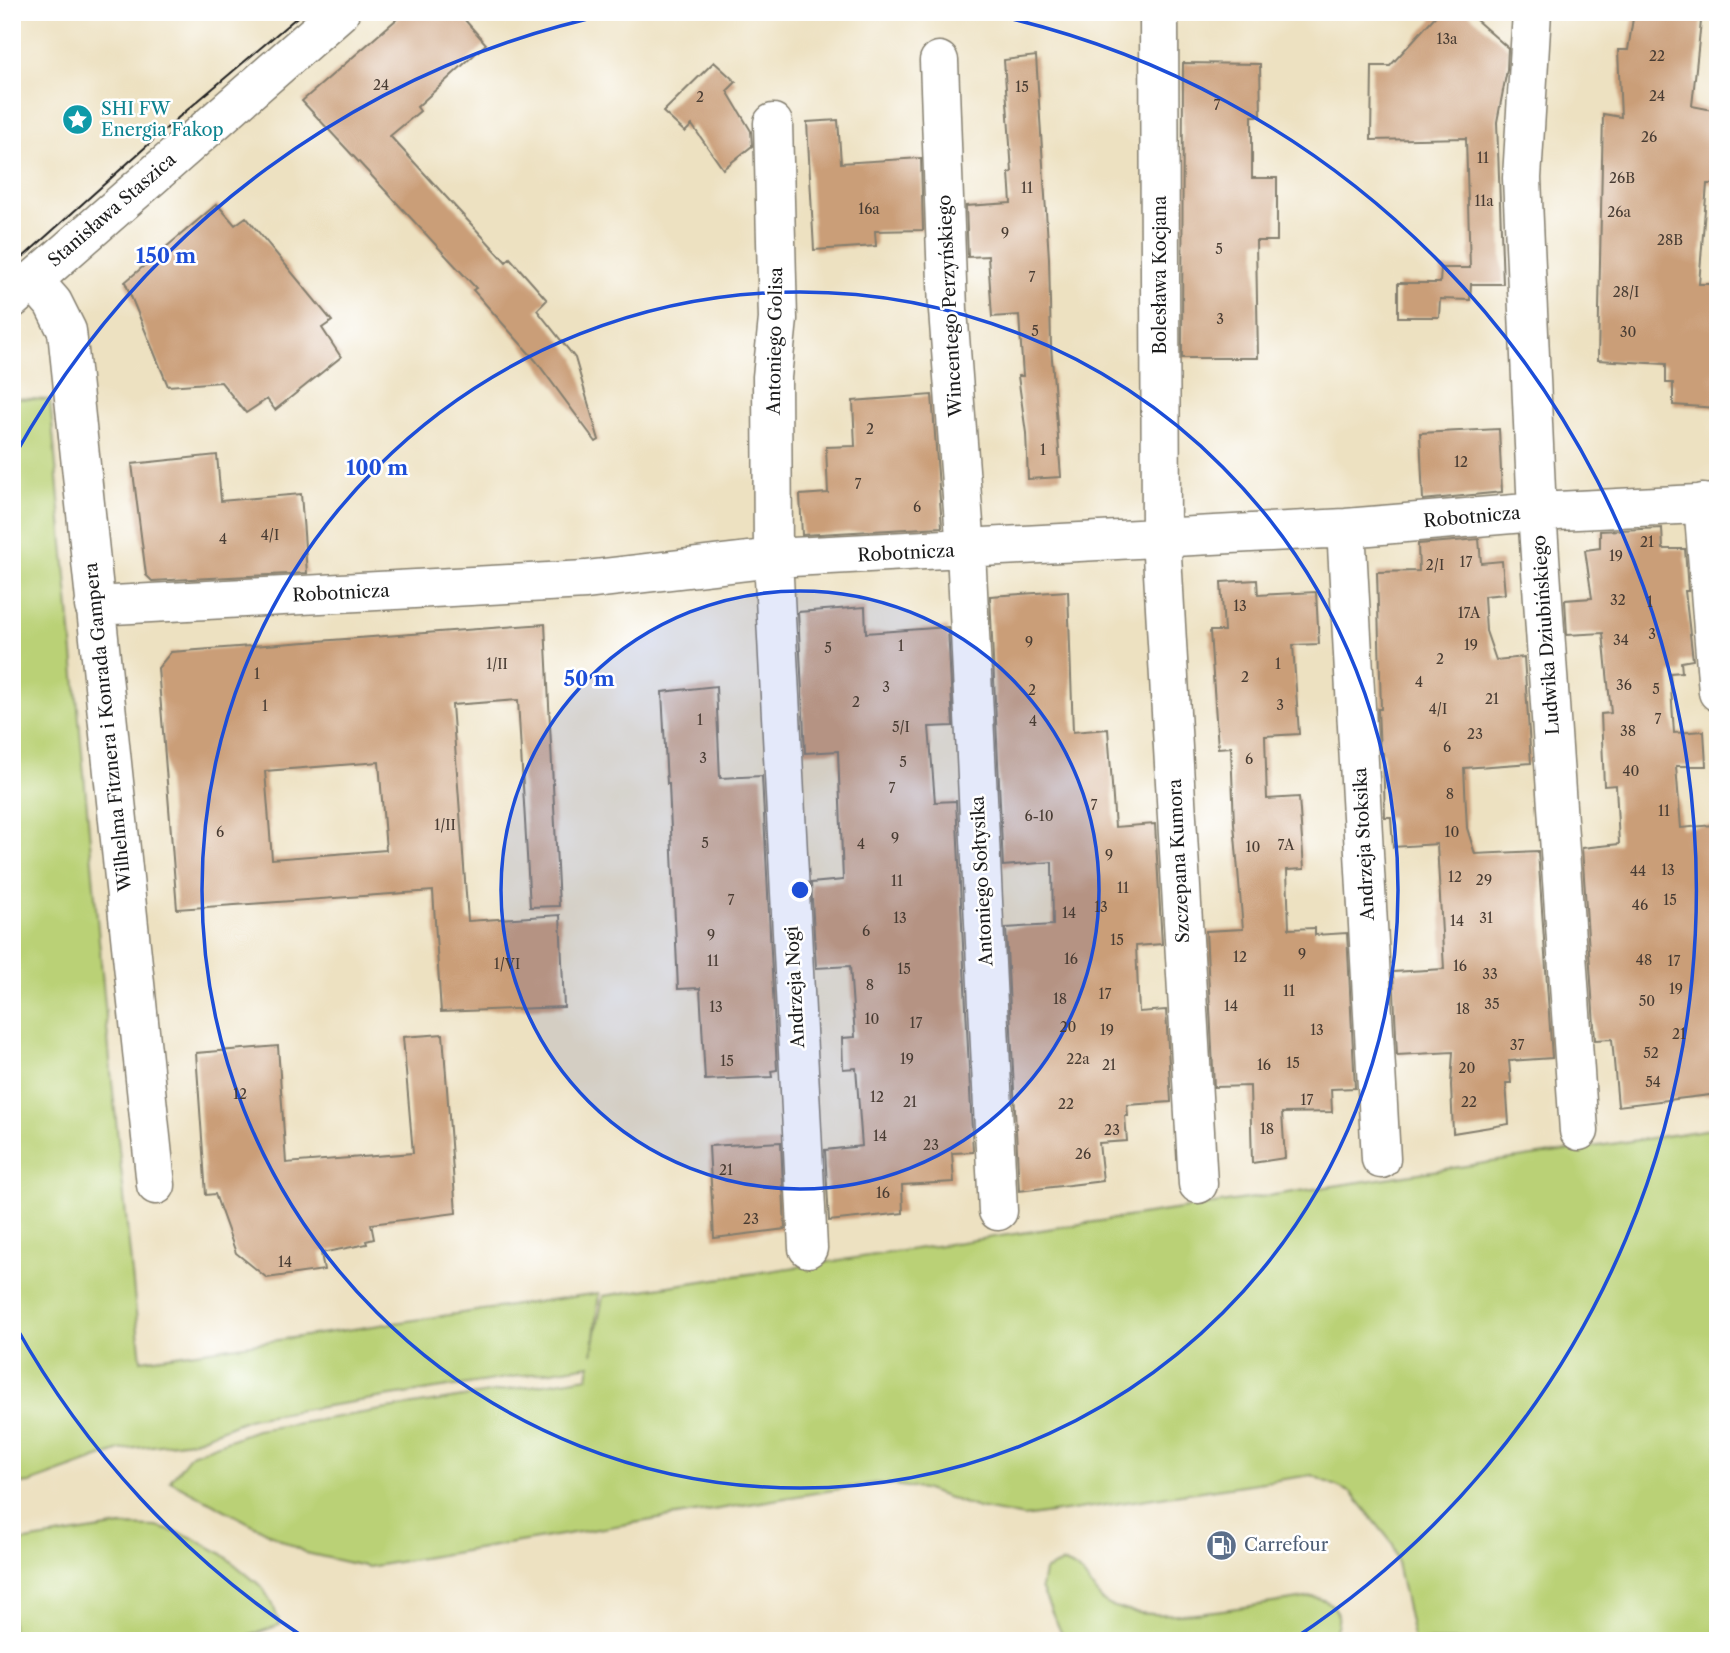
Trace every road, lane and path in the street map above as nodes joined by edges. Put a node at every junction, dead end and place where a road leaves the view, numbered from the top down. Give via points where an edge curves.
1 (340, 12) edge
2 (1159, 12) edge
3 (1532, 12) edge
4 (939, 61) dead end
5 (774, 123) dead end
6 (23, 289) edge
7 (1710, 503) edge
8 (1538, 512) junction
9 (1346, 528) junction
10 (1161, 538) junction
11 (966, 550) junction
12 (773, 558) junction
13 (94, 606) junction
14 (1718, 692) edge
15 (1579, 1131) dead end
16 (1381, 1159) dead end
17 (1198, 1184) dead end
18 (156, 1185) dead end
19 (998, 1211) dead end
20 (808, 1248) dead end

1 - 6 street, Stanisława Staszica
2 - 10 street, Bolesława Kocjana
3 - 8 street, Ludwika Dziubińskiego via 1522,178
4 - 11 street, Wincentego Perzyńskiego via 948,310
5 - 12 street, Antoniego Golisa via 778,319 772,377
6 - 13 street, Wilhelma Fitznera i Konrada Gampera via 54,303 67,331
7 - 8 street, Robotnicza
7 - 14 street
8 - 9 street, Robotnicza
8 - 15 street, Ludwika Dziubińskiego
9 - 10 street, Robotnicza
9 - 16 street, Andrzeja Stoksika
10 - 11 street, Robotnicza
10 - 17 street, Szczepana Kumora
11 - 12 street, Robotnicza
11 - 19 street, Antoniego Sołtysika
12 - 13 street, Robotnicza via 586,580
12 - 20 street, Andrzeja Nogi
13 - 18 street, Wilhelma Fitznera i Konrada Gampera

